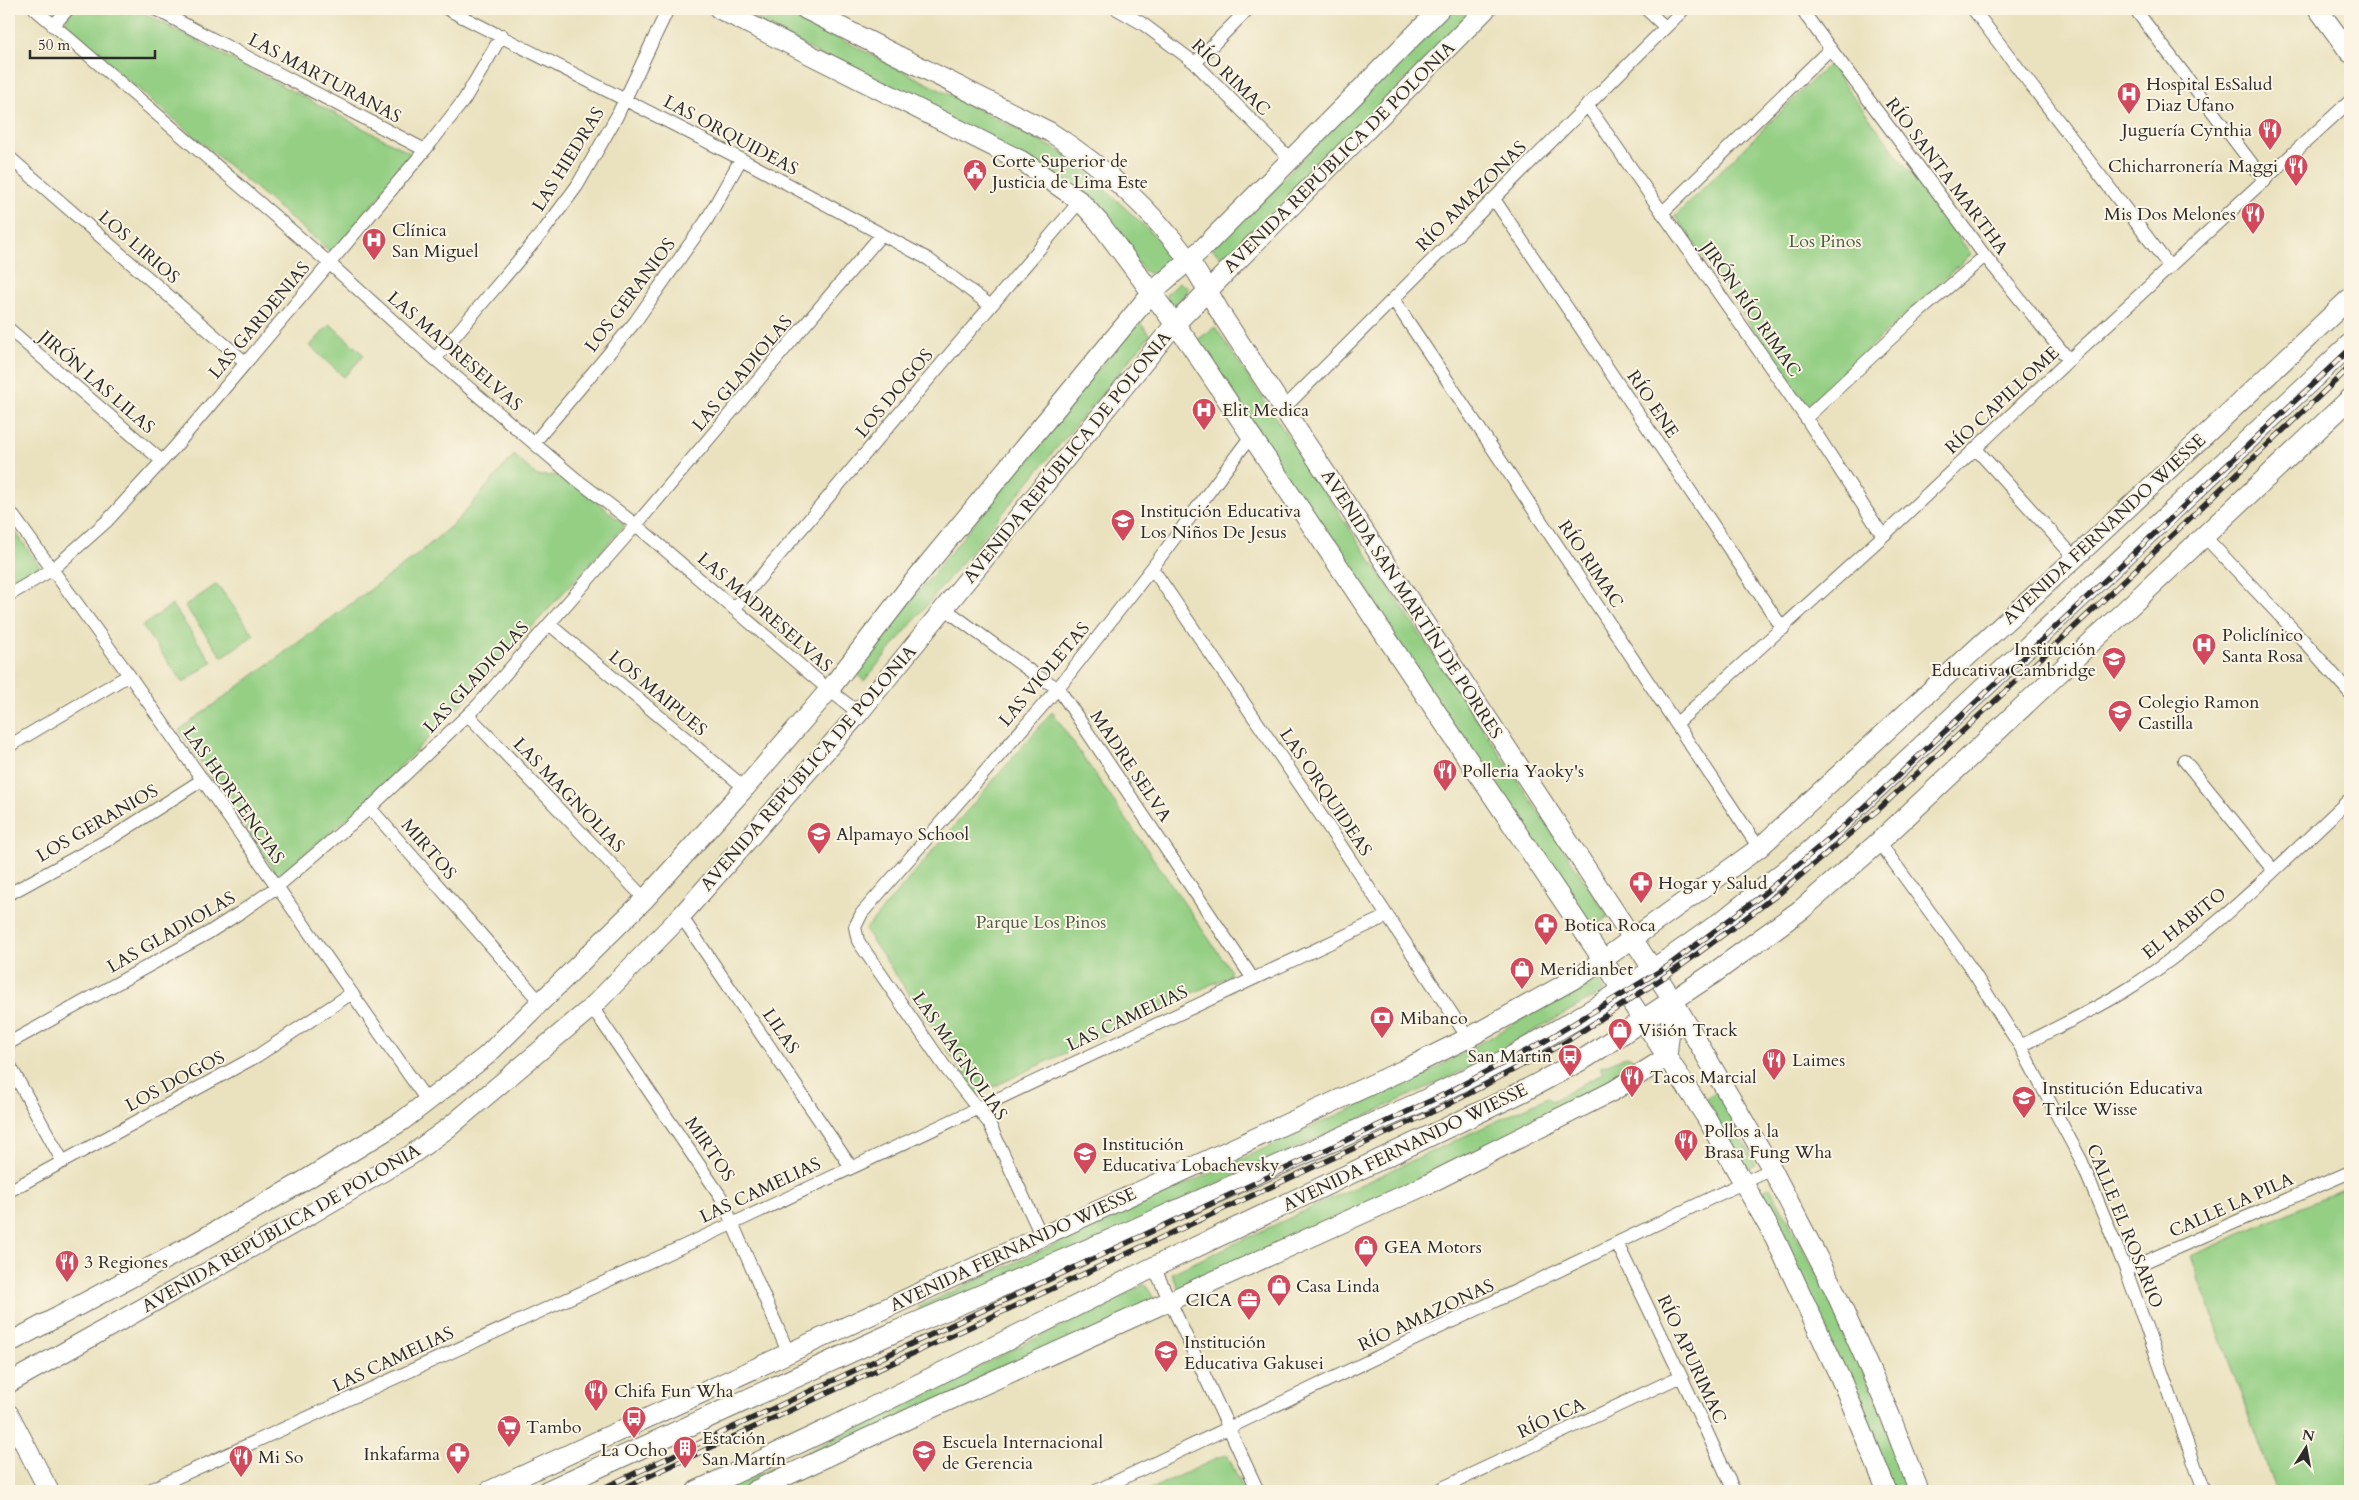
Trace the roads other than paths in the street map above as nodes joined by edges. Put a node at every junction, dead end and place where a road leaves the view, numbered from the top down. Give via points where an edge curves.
1 (35, 9) edge
2 (68, 9) edge
3 (155, 9) edge
4 (448, 9) edge
5 (668, 9) edge
6 (719, 9) edge
7 (1117, 9) edge
8 (1248, 9) edge
9 (1440, 9) edge
10 (1486, 9) edge
11 (1646, 9) edge
12 (1684, 9) edge
13 (1801, 9) edge
14 (1973, 9) edge
15 (2135, 9) edge
16 (2318, 9) edge
17 (815, 11) edge
18 (53, 26) junction
19 (1665, 27) junction
20 (502, 35) junction
21 (1830, 49) junction
22 (2350, 53) edge
23 (1195, 63) junction
24 (625, 99) junction
25 (2350, 101) edge
26 (1587, 105) junction
27 (425, 150) junction
28 (9, 157) edge
29 (742, 159) junction
30 (1291, 160) junction
31 (2265, 181) junction
32 (1494, 199) junction
33 (1080, 201) junction
34 (1662, 213) junction
35 (881, 234) junction
36 (1984, 256) junction
37 (1189, 260) junction
38 (330, 262) junction
39 (2170, 267) junction
40 (1206, 290) junction
41 (1152, 292) junction
42 (2350, 298) edge
43 (1393, 299) junction
44 (991, 306) junction
45 (1175, 324) junction
46 (9, 329) edge
47 (2350, 344) edge
48 (435, 359) junction
49 (2069, 360) junction
50 (246, 363) junction
51 (2350, 399) edge
52 (1283, 409) junction
53 (1806, 418) junction
54 (1251, 436) junction
55 (534, 443) junction
56 (1976, 449) junction
57 (162, 461) junction
58 (9, 510) edge
59 (636, 525) junction
60 (1883, 536) junction
61 (2204, 536) junction
62 (2075, 558) junction
63 (1152, 568) junction
64 (53, 569) junction
65 (9, 595) edge
66 (734, 608) junction
67 (944, 608) junction
68 (549, 624) junction
69 (1783, 629) junction
70 (129, 675) junction
71 (1058, 688) junction
72 (829, 690) junction
73 (2350, 694) edge
74 (859, 712) junction
75 (468, 716) junction
76 (1676, 724) junction
77 (9, 746) edge
78 (2184, 760) dead end
79 (202, 780) junction
80 (745, 788) junction
81 (2350, 799) edge
82 (370, 808) junction
83 (1879, 842) junction
84 (1758, 848) junction
85 (2274, 870) junction
86 (278, 886) junction
87 (9, 894) edge
88 (645, 898) junction
89 (681, 916) junction
90 (1387, 916) junction
91 (855, 927) joint
92 (1634, 939) junction
93 (1602, 961) junction
94 (1653, 969) junction
95 (1253, 979) junction
96 (1622, 990) junction
97 (352, 993) junction
98 (1673, 1000) junction
99 (541, 1003) junction
100 (592, 1007) junction
101 (1643, 1020) junction
102 (1468, 1038) junction
103 (9, 1044) edge
104 (2020, 1046) junction
105 (1667, 1058) junction
106 (9, 1064) edge
107 (1716, 1073) junction
108 (1687, 1089) junction
109 (428, 1102) junction
110 (976, 1108) junction
111 (63, 1162) junction
112 (851, 1166) junction
113 (1772, 1170) junction
114 (2350, 1172) edge
115 (1742, 1184) junction
116 (9, 1191) edge
117 (734, 1224) junction
118 (1042, 1237) junction
119 (1617, 1243) junction
120 (1154, 1267) junction
121 (2126, 1270) junction
122 (1169, 1300) junction
123 (9, 1343) edge
124 (788, 1352) junction
125 (1681, 1376) junction
126 (9, 1383) edge
127 (9, 1414) edge
128 (1228, 1428) junction
129 (49, 1491) edge
130 (147, 1491) edge
131 (489, 1491) edge
132 (547, 1491) edge
133 (697, 1491) edge
134 (754, 1491) edge
135 (1096, 1491) edge
136 (1258, 1491) edge
137 (1436, 1491) edge
138 (1734, 1491) edge
139 (1887, 1491) edge
140 (1919, 1491) edge
141 (2204, 1491) edge

1 - 18 street, LAS MADRESELVAS
2 - 18 street
3 - 27 street, LAS MARTURANAS
4 - 20 street, LAS ORQUIDEAS
5 - 24 street, LAS HIEDRAS
6 - 33 main road via 995,146 1046,176
7 - 23 street, RÍO RIMAC
8 - 23 street
9 - 30 main road, AVENIDA REPÚBLICA DE POLONIA
10 - 40 main road, AVENIDA REPÚBLICA DE POLONIA
11 - 19 street
12 - 19 street, RÍO AMAZONAS
13 - 21 street, RÍO SANTA MARTHA
14 - 39 street
15 - 31 street
16 - 22 main road
17 - 37 main road, AVENIDA SAN MARTÍN DE PORRES via 1050,132 1075,148 1113,177 1146,209
18 - 38 street, LAS MADRESELVAS
19 - 26 street, RÍO AMAZONAS
20 - 24 street, LAS ORQUIDEAS
20 - 27 street, LAS GARDENIAS via 464,100
21 - 34 street
21 - 36 street, RÍO SANTA MARTHA
23 - 30 street, RÍO RIMAC
24 - 29 street, LAS ORQUIDEAS
24 - 48 street, LAS HIEDRAS via 577,186 545,229
25 - 31 street, RÍO CAPILLOME
26 - 32 street, RÍO AMAZONAS
26 - 34 street, JIRÓN RÍO RIMAC
27 - 38 street, LAS GARDENIAS
28 - 50 street, LOS LIRIOS
29 - 35 street, LAS ORQUIDEAS
29 - 55 street, LOS GERANIOS via 706,221 636,322
30 - 37 main road, AVENIDA REPÚBLICA DE POLONIA
31 - 39 street, RÍO CAPILLOME
32 - 43 street, RÍO AMAZONAS
32 - 69 street, RÍO ENE
33 - 41 main road
33 - 44 street, LOS DOGOS
34 - 53 street, JIRÓN RÍO RIMAC
35 - 44 street, LAS ORQUIDEAS via 928,259
35 - 59 street, LAS GLADIOLAS
36 - 49 street, RÍO SANTA MARTHA
36 - 53 street
37 - 40 main road, AVENIDA SAN MARTÍN DE PORRES
37 - 41 main road, AVENIDA REPÚBLICA DE POLONIA
38 - 48 street, LAS MADRESELVAS
38 - 50 street, LAS GARDENIAS
39 - 49 street, RÍO CAPILLOME
40 - 45 main road, AVENIDA REPÚBLICA DE POLONIA
40 - 52 main road, AVENIDA SAN MARTÍN DE PORRES
41 - 45 main road
41 - 72 main road, AVENIDA REPÚBLICA DE POLONIA via 909,587
42 - 62 main road, AVENIDA FERNANDO WIESSE
43 - 52 street, RÍO AMAZONAS
43 - 76 street, RÍO RIMAC
44 - 66 street, LOS DOGOS
45 - 54 main road
45 - 67 main road, AVENIDA REPÚBLICA DE POLONIA
46 - 57 street, JIRÓN LAS LILAS
47 - 94 main road, AVENIDA FERNANDO WIESSE via 1812,850 1725,919
48 - 55 street, LAS MADRESELVAS
49 - 56 street, RÍO CAPILLOME
50 - 57 street, LAS GARDENIAS
51 - 61 main road, AVENIDA FERNANDO WIESSE
52 - 92 main road, AVENIDA SAN MARTÍN DE PORRES
53 - 60 street, JIRÓN RÍO RIMAC
54 - 63 street, LAS VIOLETAS
54 - 93 main road
55 - 59 street, LAS MADRESELVAS
56 - 60 street, RÍO CAPILLOME
56 - 62 street
57 - 64 street, LAS GARDENIAS via 107,521
58 - 64 street, LAS HORTENCIAS
59 - 66 street, LAS MADRESELVAS
59 - 68 street, LAS GLADIOLAS
60 - 69 street, RÍO CAPILLOME
61 - 73 street
61 - 83 main road, AVENIDA FERNANDO WIESSE
62 - 84 main road, AVENIDA FERNANDO WIESSE
63 - 71 street, LAS VIOLETAS
63 - 90 street, LAS ORQUIDEAS
64 - 65 street, LAS GARDENIAS
64 - 70 street, LAS HORTENCIAS
66 - 72 street, LAS MADRESELVAS
67 - 71 street, MADRE SELVA
67 - 74 main road, AVENIDA REPÚBLICA DE POLONIA
68 - 75 street, LAS GLADIOLAS
68 - 80 street, LOS MAIPUES
69 - 76 street, RÍO CAPILLOME
70 - 77 street
70 - 79 street, LAS HORTENCIAS
71 - 91 street, LAS VIOLETAS via 862,913
71 - 95 street, MADRE SELVA
72 - 74 street, LAS MADRESELVAS
72 - 80 main road, AVENIDA REPÚBLICA DE POLONIA
74 - 89 main road, AVENIDA REPÚBLICA DE POLONIA
75 - 82 street, LAS GLADIOLAS
75 - 88 street, LAS MAGNOLIAS
76 - 84 street, RÍO RIMAC
78 - 85 street
79 - 86 street, LAS HORTENCIAS
79 - 87 street, LOS GERANIOS via 113,836
80 - 88 main road, AVENIDA REPÚBLICA DE POLONIA
81 - 85 street, EL HABITO
82 - 86 street, LAS GLADIOLAS
82 - 99 street, MIRTOS
83 - 98 main road, AVENIDA FERNANDO WIESSE via 1802,909
83 - 104 street, CALLE EL ROSARIO via 1970,967
84 - 92 main road, AVENIDA FERNANDO WIESSE
85 - 104 street, EL HABITO via 2180,952 2129,989 2085,1015
86 - 97 street, LAS HORTENCIAS
86 - 103 street, LAS GLADIOLAS via 208,933
88 - 99 main road, AVENIDA REPÚBLICA DE POLONIA
89 - 100 main road, AVENIDA REPÚBLICA DE POLONIA
89 - 112 street, LILAS
90 - 95 street, LAS CAMELIAS
90 - 102 street, LAS ORQUIDEAS
91 - 110 street, LAS MAGNOLIAS via 858,942
92 - 93 main road, AVENIDA FERNANDO WIESSE
92 - 94 main road, AVENIDA SAN MARTÍN DE PORRES
93 - 96 main road
93 - 102 main road, AVENIDA FERNANDO WIESSE
94 - 96 main road, AVENIDA FERNANDO WIESSE
94 - 98 main road, AVENIDA SAN MARTÍN DE PORRES
95 - 110 street, LAS CAMELIAS
96 - 101 main road
96 - 132 main road, AVENIDA FERNANDO WIESSE via 1513,1056 1423,1101 897,1331
97 - 109 street, LAS HORTENCIAS
97 - 111 street, LOS DOGOS via 257,1056
98 - 101 main road, AVENIDA FERNANDO WIESSE
98 - 105 main road
98 - 107 main road, AVENIDA SAN MARTÍN DE PORRES
99 - 109 main road, AVENIDA REPÚBLICA DE POLONIA via 486,1056
100 - 117 street, MIRTOS via 721,1197
100 - 126 main road, AVENIDA REPÚBLICA DE POLONIA via 448,1128 411,1154 311,1214
101 - 105 main road
101 - 120 main road, AVENIDA FERNANDO WIESSE via 1587,1057 1522,1092
102 - 118 main road, AVENIDA FERNANDO WIESSE
104 - 121 street, CALLE EL ROSARIO via 2081,1160
105 - 108 main road
105 - 122 main road via 1613,1091 1424,1186
106 - 111 street
107 - 108 main road
107 - 113 main road, AVENIDA SAN MARTÍN DE PORRES
108 - 115 main road
109 - 123 main road, AVENIDA REPÚBLICA DE POLONIA via 298,1185
110 - 112 street, LAS CAMELIAS
110 - 118 street, LAS MAGNOLIAS via 989,1124
111 - 116 street, LOS DOGOS
112 - 117 street, LAS CAMELIAS
113 - 115 street, RÍO AMAZONAS
113 - 140 main road, AVENIDA SAN MARTÍN DE PORRES via 1834,1290 1890,1415
114 - 121 street, CALLE LA PILA
115 - 119 street, RÍO AMAZONAS
115 - 139 main road via 1775,1238 1843,1384
117 - 124 street, MIRTOS
117 - 130 street, LAS CAMELIAS
118 - 124 main road, AVENIDA FERNANDO WIESSE
119 - 125 street, RÍO APURIMAC
119 - 128 street, RÍO AMAZONAS
120 - 122 street
120 - 133 main road, AVENIDA FERNANDO WIESSE
121 - 141 street, CALLE EL ROSARIO
122 - 128 street
122 - 134 main road
124 - 131 main road, AVENIDA FERNANDO WIESSE
125 - 137 street, RÍO ICA
125 - 138 street, RÍO APURIMAC
127 - 129 main road
128 - 135 street, RÍO AMAZONAS
128 - 136 street

